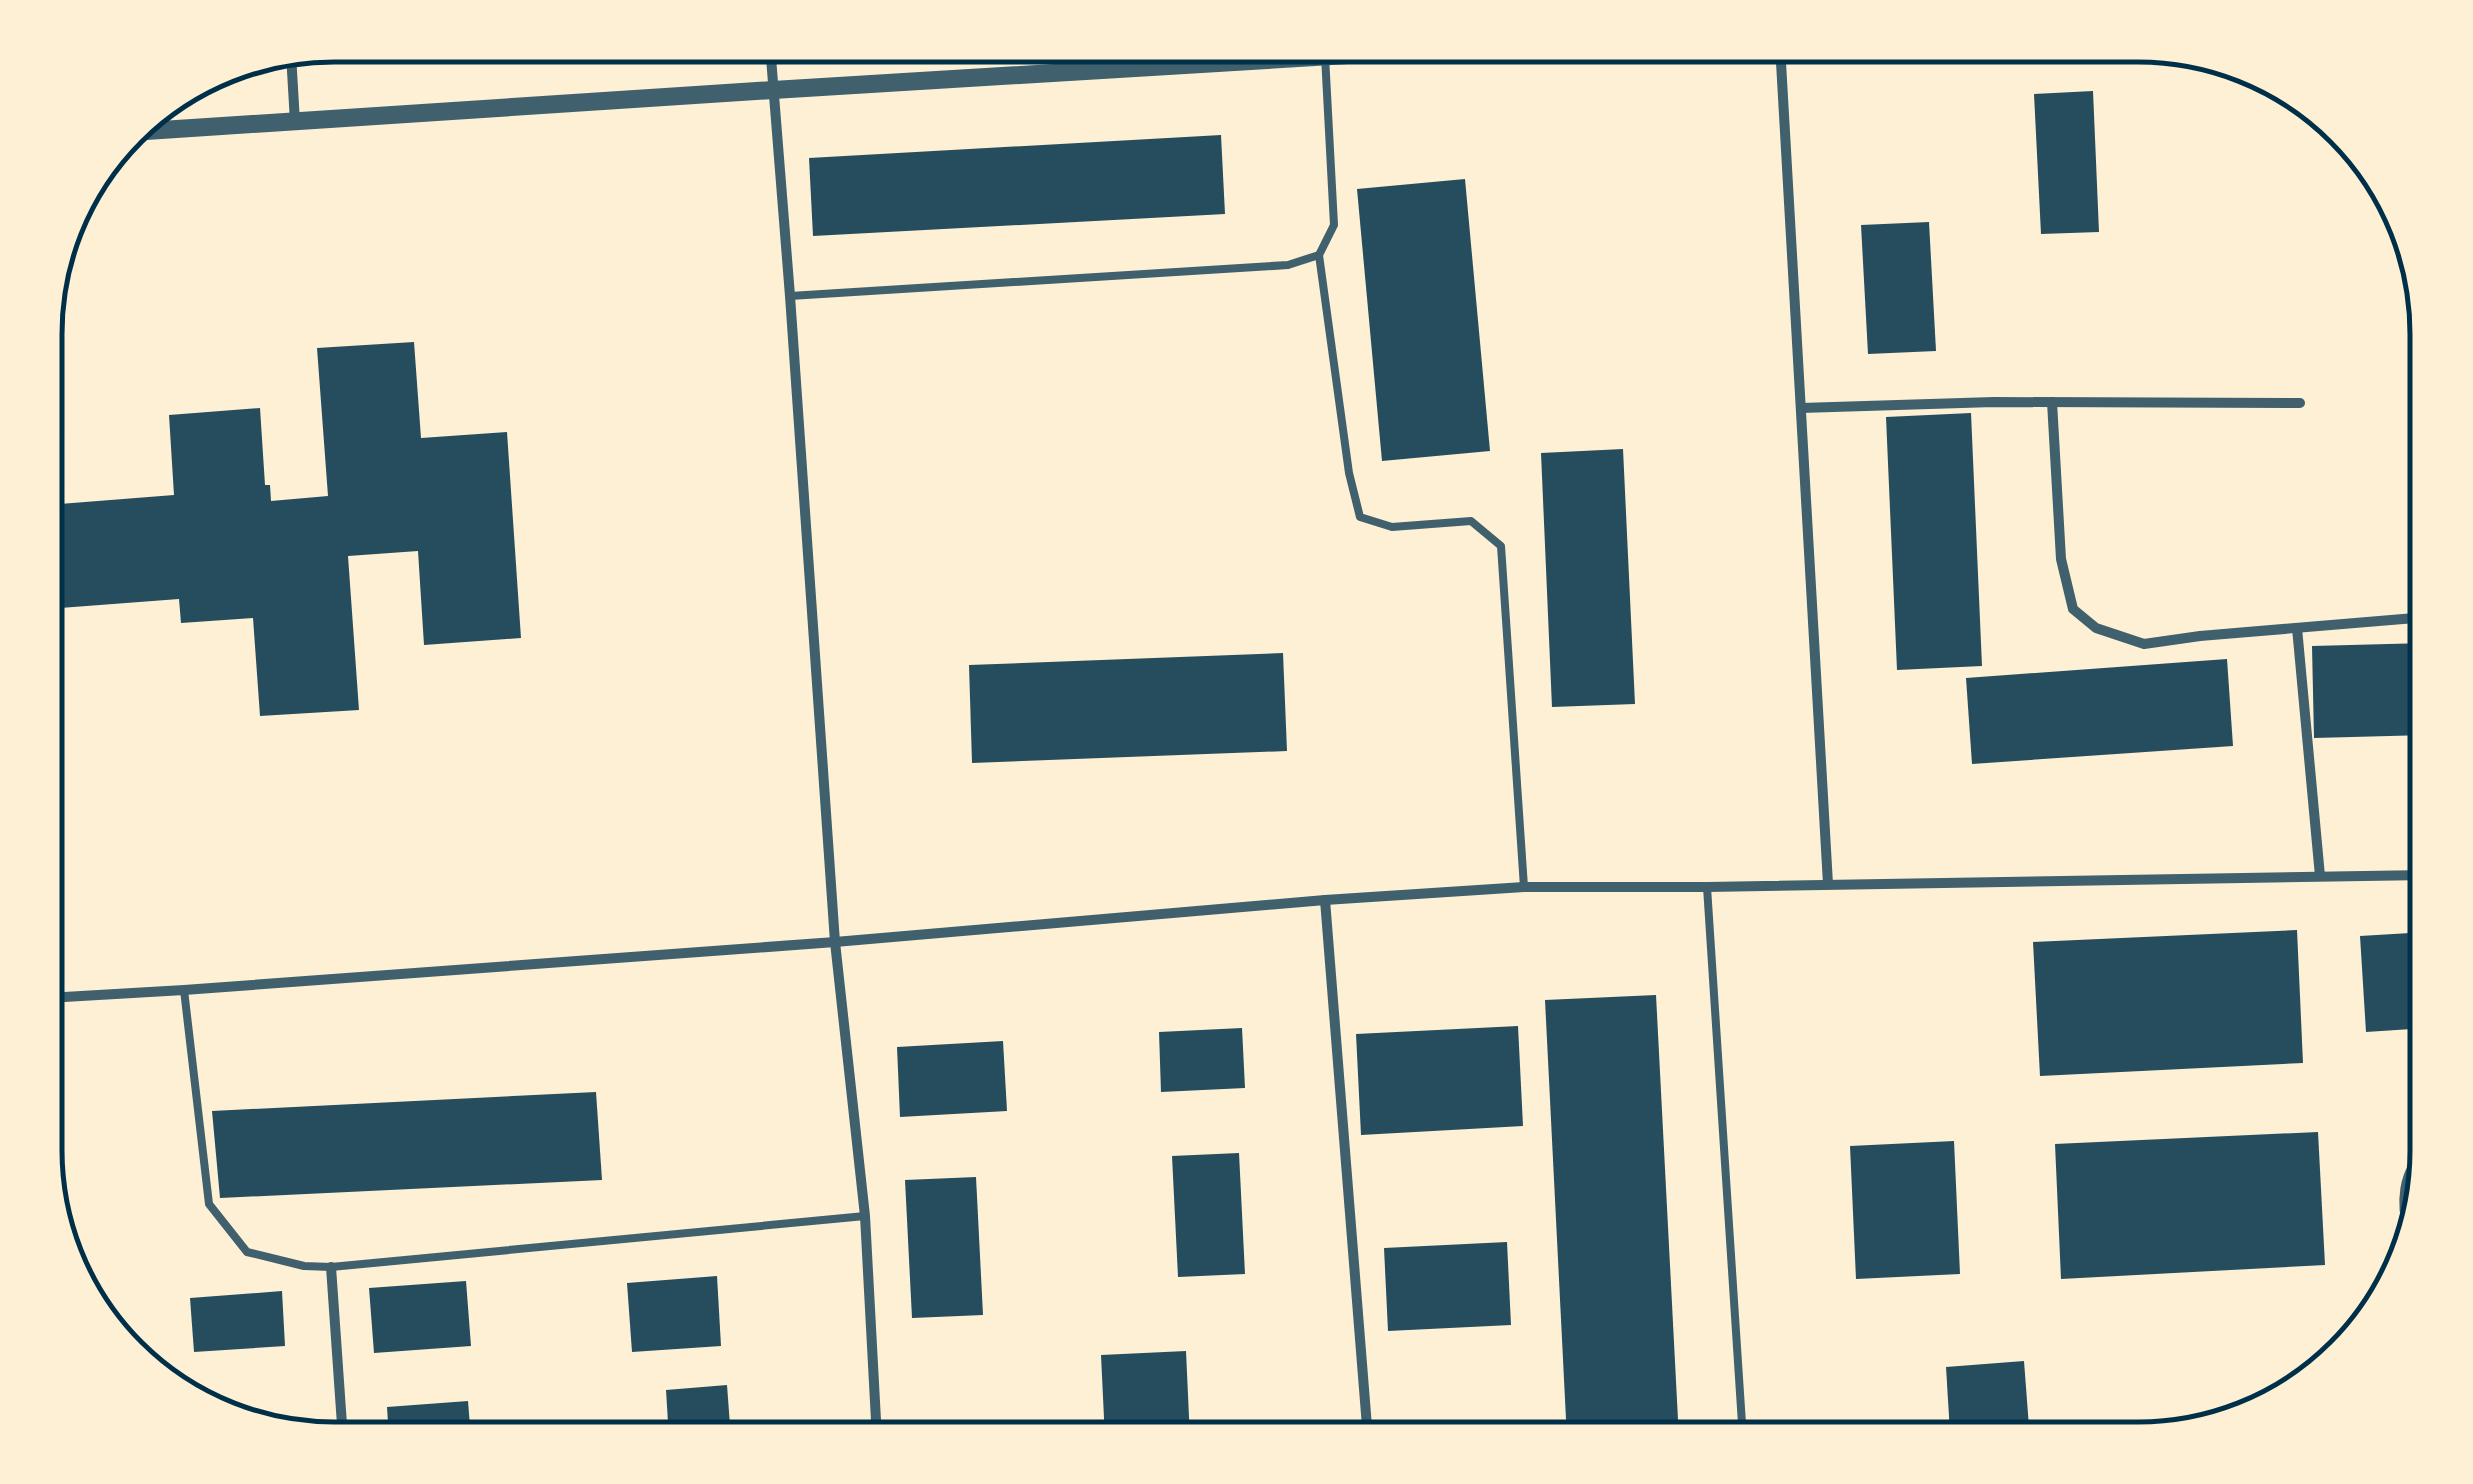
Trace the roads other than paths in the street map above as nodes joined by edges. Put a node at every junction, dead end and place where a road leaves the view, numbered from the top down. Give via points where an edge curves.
1 (771, 63) edge
2 (1132, 63) edge
3 (1326, 63) edge
4 (1781, 63) edge
5 (292, 66) edge
6 (773, 90) junction
7 (295, 122) junction
8 (154, 131) edge
9 (1319, 255) junction
10 (790, 296) junction
11 (2052, 402) junction
12 (2300, 403) dead end
13 (1800, 408) junction
14 (2410, 618) edge
15 (2296, 628) junction
16 (2410, 874) edge
17 (2320, 876) junction
18 (1828, 884) junction
19 (1524, 887) junction
20 (1707, 888) junction
21 (1326, 900) junction
22 (834, 942) junction
23 (184, 990) junction
24 (63, 997) edge
25 (2409, 1172) edge
26 (2404, 1208) edge
27 (866, 1216) junction
28 (331, 1267) junction
29 (1367, 1421) edge
30 (1742, 1421) edge
31 (342, 1422) edge
32 (877, 1422) edge

1 - 6 street
2 - 6 street
3 - 9 lane via 1334,225
4 - 13 street
5 - 7 street
6 - 7 street
6 - 10 street
7 - 8 street
9 - 10 lane via 1288,265
9 - 19 lane via 1360,517 1392,527 1471,521 1501,546
10 - 22 street
11 - 12 street
11 - 13 street
11 - 15 street via 2061,559 2073,609 2096,628 2144,644
13 - 18 street
14 - 15 street
15 - 17 street
16 - 17 street
17 - 18 street
18 - 20 street
19 - 20 street
19 - 21 street
20 - 30 lane
21 - 22 street
21 - 29 street
22 - 23 street
22 - 27 street
23 - 24 street
23 - 28 lane via 209,1204 246,1252
25 - 26 lane
27 - 28 lane
27 - 32 street
28 - 31 street

